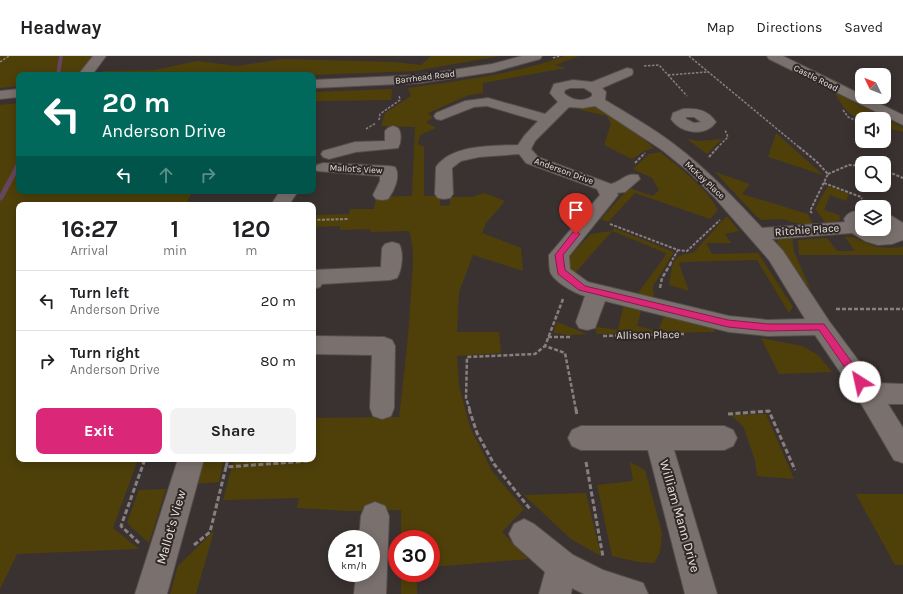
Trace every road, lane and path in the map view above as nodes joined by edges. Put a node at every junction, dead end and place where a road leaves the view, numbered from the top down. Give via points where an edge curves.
1 (9, 56) edge
2 (100, 56) edge
3 (536, 56) edge
4 (689, 56) edge
5 (776, 56) edge
6 (0, 62) edge
7 (87, 72) edge
8 (627, 72) joint
9 (707, 72) junction
10 (668, 75) junction
11 (316, 84) edge
12 (565, 87) junction
13 (16, 93) edge
14 (399, 93) dead end
15 (0, 94) edge
16 (594, 94) junction
17 (698, 113) junction
18 (441, 116) dead end
19 (549, 120) junction
20 (903, 121) edge
21 (708, 124) junction
22 (665, 128) junction
23 (364, 130) dead end
24 (393, 131) dead end
25 (523, 148) junction
26 (320, 160) edge
27 (855, 165) edge
28 (695, 169) junction
29 (891, 173) edge
30 (828, 174) junction
31 (903, 178) edge
32 (632, 179) dead end
33 (824, 183) junction
34 (606, 190) junction
35 (382, 194) dead end
36 (444, 194) dead end
37 (861, 200) edge
38 (733, 207) junction
39 (590, 217) junction
40 (855, 217) edge
41 (348, 219) dead end
42 (316, 220) edge
43 (891, 224) edge
44 (825, 228) junction
45 (757, 234) junction
46 (872, 236) edge
47 (392, 248) dead end
48 (678, 250) junction
49 (316, 279) edge
50 (570, 279) junction
51 (597, 292) junction
52 (657, 307) junction
53 (903, 309) edge
54 (816, 318) junction
55 (587, 332) junction
56 (690, 334) dead end
57 (316, 345) edge
58 (545, 346) dead end
59 (868, 393) junction
60 (903, 394) edge
61 (382, 408) dead end
62 (581, 438) dead end
63 (658, 438) junction
64 (724, 438) joint
65 (903, 452) edge
66 (144, 462) edge
67 (190, 462) edge
68 (227, 462) edge
69 (294, 462) edge
70 (226, 467) junction
71 (795, 470) dead end
72 (375, 516) dead end
73 (524, 534) joint
74 (192, 547) dead end
75 (161, 562) junction
76 (558, 580) edge
77 (151, 594) edge
78 (370, 594) edge
79 (632, 594) edge
80 (701, 594) edge

1 - 6 path
2 - 7 street
3 - 11 street, Barrhead Road via 493,68 420,79
4 - 9 path
5 - 20 street, Castle Road
8 - 10 path via 625,69 658,65
8 - 16 street
9 - 10 path
9 - 30 path
10 - 17 path via 696,106
12 - 16 street via 581,84
12 - 16 street via 579,104
12 - 19 street, Anderson Drive
13 - 15 street
14 - 23 path via 400,100 380,114 378,122
16 - 22 street, McKay Place
17 - 21 street via 708,119
17 - 22 street via 680,114 678,119
18 - 19 street via 470,103 488,102
19 - 25 street, Anderson Drive
21 - 22 street, McKay Place
21 - 28 path via 723,126 728,137
22 - 28 street, McKay Place via 668,147
24 - 26 street, Mallot's View via 392,145 356,147
25 - 34 street, Anderson Drive via 532,160 604,186
25 - 36 street, Anderson Drive via 478,152 456,157 444,167
26 - 35 street, Mallot's View via 389,171
27 - 30 path via 850,164
28 - 38 street, McKay Place
29 - 31 path
30 - 33 path
32 - 34 street, Anderson Drive via 619,188
33 - 37 path via 861,197
33 - 44 path via 810,211
34 - 39 street, Anderson Drive via 609,195
38 - 45 street, McKay Place
38 - 48 path via 687,251
39 - 48 path
39 - 50 street, Anderson Drive via 559,255 560,272
40 - 44 street, Ritchie Place
41 - 42 path
43 - 46 street via 896,227 897,235 894,237 889,239
44 - 45 street, Ritchie Place
45 - 54 street via 776,256
47 - 49 street via 390,273
48 - 52 path via 662,278
50 - 51 street, Anderson Drive via 582,288
50 - 55 path, Allison Place via 548,337
51 - 52 street, Anderson Drive
51 - 55 street
52 - 54 street, Anderson Drive via 728,324 768,328
53 - 54 path
54 - 59 street
55 - 56 path, Allison Place
57 - 61 street via 384,346
58 - 73 path via 535,354 467,357 466,398 477,433 494,464 532,511
59 - 60 street
59 - 65 street
62 - 63 street
63 - 64 street
63 - 80 street, William Mann Drive
64 - 71 path via 722,414 769,411
66 - 75 path via 121,526
67 - 75 street, Mallot's View
68 - 70 path
69 - 70 path
70 - 74 path via 210,532
72 - 78 street
73 - 76 street
75 - 77 street, Mallot's View
76 - 79 street via 599,585

